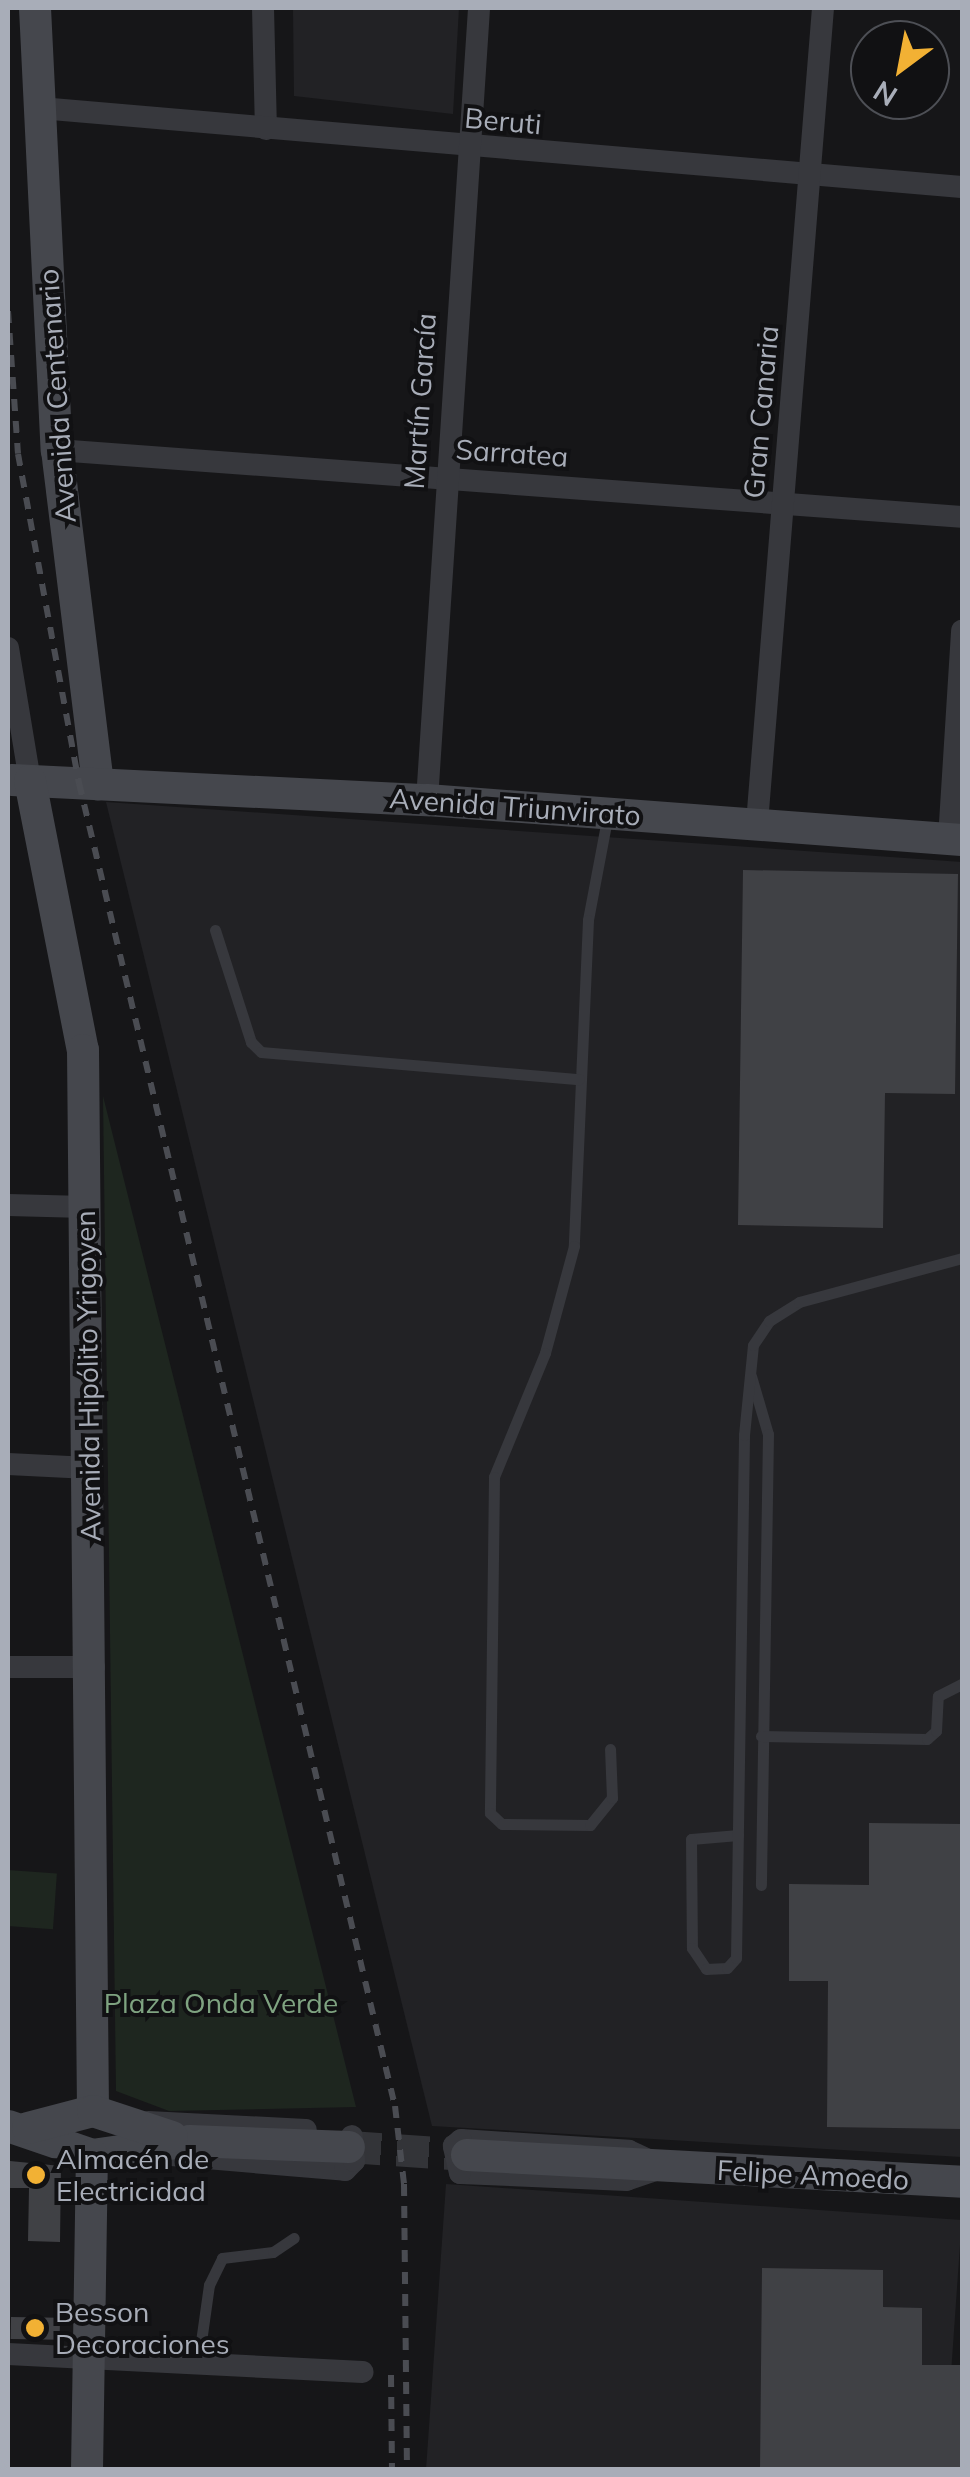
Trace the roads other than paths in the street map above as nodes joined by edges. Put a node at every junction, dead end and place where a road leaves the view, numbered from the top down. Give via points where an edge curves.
1 (34, 8) edge
2 (263, 8) edge
3 (478, 8) edge
4 (824, 8) edge
5 (40, 108) junction
6 (266, 129) junction
7 (469, 148) junction
8 (812, 176) junction
9 (962, 187) edge
10 (56, 450) junction
11 (444, 478) junction
12 (783, 504) junction
13 (962, 516) edge
14 (962, 630) edge
15 (8, 648) edge
16 (18, 780) edge
17 (82, 783) junction
18 (427, 800) junction
19 (608, 815) junction
20 (757, 823) junction
21 (956, 839) edge
22 (215, 930) dead end
23 (579, 1079) junction
24 (8, 1205) edge
25 (86, 1208) junction
26 (962, 1258) edge
27 (749, 1367) junction
28 (8, 1464) edge
29 (89, 1468) junction
30 (8, 1667) edge
31 (94, 1667) junction
32 (962, 1684) edge
33 (761, 1736) junction
34 (610, 1749) dead end
35 (738, 1835) junction
36 (761, 1885) dead end
37 (93, 2111) junction
38 (18, 2127) edge
39 (128, 2135) junction
40 (349, 2148) tunnel mouth
41 (466, 2155) tunnel mouth
42 (92, 2156) junction
43 (664, 2168) junction
44 (962, 2182) edge
45 (294, 2238) dead end
46 (8, 2354) edge
47 (88, 2359) junction
48 (198, 2363) junction
49 (363, 2372) dead end
50 (86, 2470) edge

1 - 5 main road, Avenida Centenario
2 - 6 street
3 - 7 street, Martín García
4 - 8 street, Gran Canaria
5 - 6 street, Beruti
5 - 10 main road, Avenida Centenario
6 - 7 street, Beruti
7 - 8 street, Beruti
7 - 11 street, Martín García
8 - 9 street, Beruti
8 - 12 street, Gran Canaria
10 - 11 street, Sarratea
10 - 17 main road, Avenida Centenario
11 - 12 street, Sarratea
11 - 18 street, Martín García
12 - 13 street, Sarratea
12 - 20 street, Gran Canaria
14 - 21 street
15 - 16 street, Avenida Hipólito Yrigoyen
16 - 17 main road, Avenida Triunvirato
16 - 25 main road, Avenida Hipólito Yrigoyen via 81,1030
17 - 18 main road, Avenida Triunvirato
18 - 19 main road, Avenida Triunvirato
19 - 20 main road, Avenida Triunvirato
19 - 23 lane via 588,920
20 - 21 main road, Avenida Triunvirato
22 - 23 lane via 251,1042 262,1052
23 - 34 lane via 569,1268 545,1353 494,1477 490,1812 502,1824 590,1825 612,1798
24 - 25 street
25 - 29 main road, Avenida Hipólito Yrigoyen
26 - 27 lane via 781,1311 758,1332
27 - 33 lane via 768,1434
27 - 35 lane
28 - 29 street
29 - 31 main road, Avenida Hipólito Yrigoyen
30 - 31 street
31 - 37 main road, Avenida Hipólito Yrigoyen
32 - 33 lane via 938,1696 936,1731 927,1739
33 - 36 lane
35 - 35 lane via 691,1840 692,1948 706,1970 727,1968 736,1958
37 - 38 main road
37 - 39 main road
38 - 42 main road
39 - 39 street via 172,2159 345,2170 355,2142 344,2132
39 - 40 main road
39 - 42 main road
41 - 43 main road, Felipe Amoedo
42 - 47 main road
43 - 43 street, Felipe Amoedo via 629,2151 454,2146 460,2173 626,2180
43 - 44 main road, Felipe Amoedo
45 - 48 lane via 273,2252 222,2258 210,2285
46 - 47 street
47 - 48 street
47 - 50 main road
48 - 49 street

